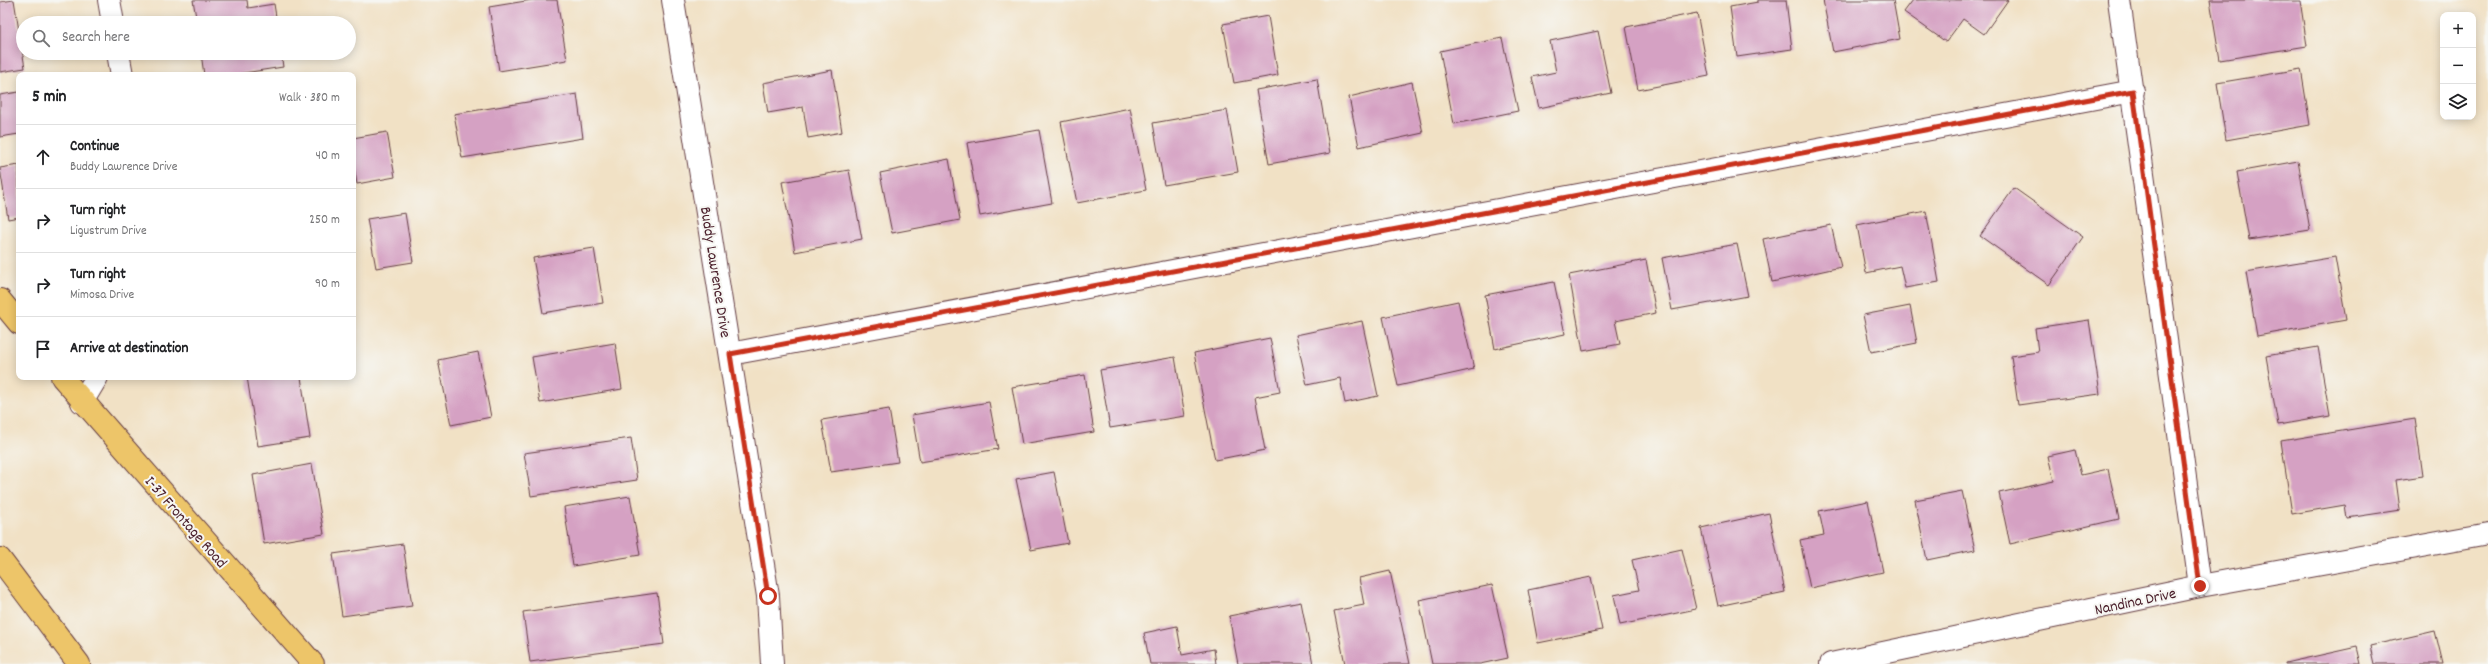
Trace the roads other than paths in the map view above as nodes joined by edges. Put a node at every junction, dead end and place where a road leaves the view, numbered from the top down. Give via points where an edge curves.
1 (109, 0) edge
2 (673, 0) edge
3 (2119, 0) edge
4 (112, 16) edge
5 (119, 60) edge
6 (121, 72) edge
7 (2133, 91) junction
8 (0, 300) edge
9 (16, 319) edge
10 (730, 354) junction
11 (64, 380) edge
12 (95, 380) edge
13 (82, 402) junction
14 (2488, 534) edge
15 (0, 559) edge
16 (2200, 586) junction
17 (79, 664) edge
18 (312, 664) edge
19 (772, 664) edge
20 (1831, 664) edge

1 - 4 street
2 - 10 street, Buddy Lawrence Drive
3 - 7 street
5 - 6 street
7 - 10 street
7 - 16 street
8 - 9 main road
10 - 19 street, Buddy Lawrence Drive via 768,596
11 - 13 main road, I-37 Frontage Road
12 - 13 street
13 - 18 main road, I-37 Frontage Road
14 - 16 street, Nandina Drive
15 - 17 main road
16 - 20 street, Nandina Drive

